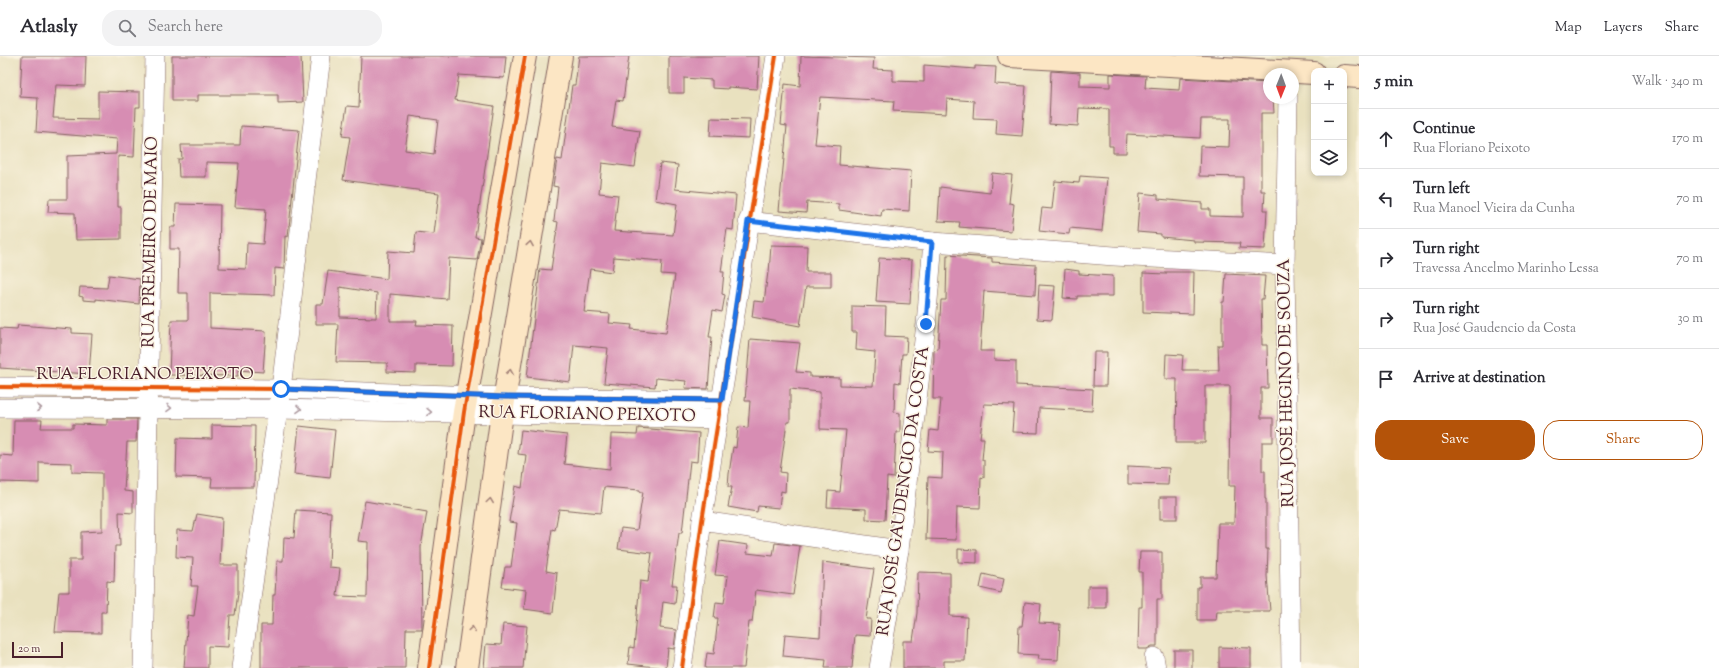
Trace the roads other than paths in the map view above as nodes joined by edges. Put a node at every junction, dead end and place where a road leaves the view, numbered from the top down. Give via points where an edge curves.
1 (155, 56) edge
2 (321, 56) edge
3 (525, 56) edge
4 (561, 56) edge
5 (776, 56) edge
6 (1010, 56) edge
7 (1263, 71) edge
8 (1299, 72) edge
9 (1311, 73) edge
10 (1347, 76) edge
11 (1359, 77) edge
12 (1288, 104) edge
13 (748, 221) junction
14 (932, 242) junction
15 (1285, 265) junction
16 (0, 387) edge
17 (148, 387) junction
18 (281, 389) junction
19 (722, 400) junction
20 (465, 404) junction
21 (504, 405) junction
22 (0, 408) edge
23 (148, 408) junction
24 (278, 409) junction
25 (719, 419) junction
26 (702, 521) junction
27 (899, 550) junction
28 (143, 668) edge
29 (241, 668) edge
30 (429, 668) edge
31 (467, 668) edge
32 (682, 668) edge
33 (879, 668) edge
34 (1291, 668) edge

1 - 17 street, RUA PREMEIRO DE MAIO
2 - 18 street
3 - 20 street
21 -> 4 street
5 - 13 street
6 - 7 street
8 - 9 street
10 - 11 street
12 - 15 street, RUA JOSÉ HEGINO DE SOUZA
13 - 14 street
13 - 19 street
14 - 15 street via 1114,256
14 - 27 street, RUA JOSÉ GAUDENCIO DA COSTA via 926,324
15 - 34 street, RUA JOSÉ HEGINO DE SOUZA
16 - 17 street, RUA FLORIANO PEIXOTO
17 - 18 street, RUA FLORIANO PEIXOTO
17 - 23 street, RUA PREMEIRO DE MAIO
18 - 20 street, RUA FLORIANO PEIXOTO
18 - 24 street
19 - 21 street, RUA FLORIANO PEIXOTO
19 - 25 street
20 - 21 street, RUA FLORIANO PEIXOTO
24 -> 20 street, RUA FLORIANO PEIXOTO
20 - 30 street
21 - 25 street, RUA FLORIANO PEIXOTO
31 -> 21 street
22 -> 23 street, RUA FLORIANO PEIXOTO
23 -> 24 street, RUA FLORIANO PEIXOTO
23 - 28 street, RUA PREMEIRO DE MAIO
24 - 29 street
25 - 26 street
26 - 27 street
26 - 32 street
27 - 33 street, RUA JOSÉ GAUDENCIO DA COSTA

